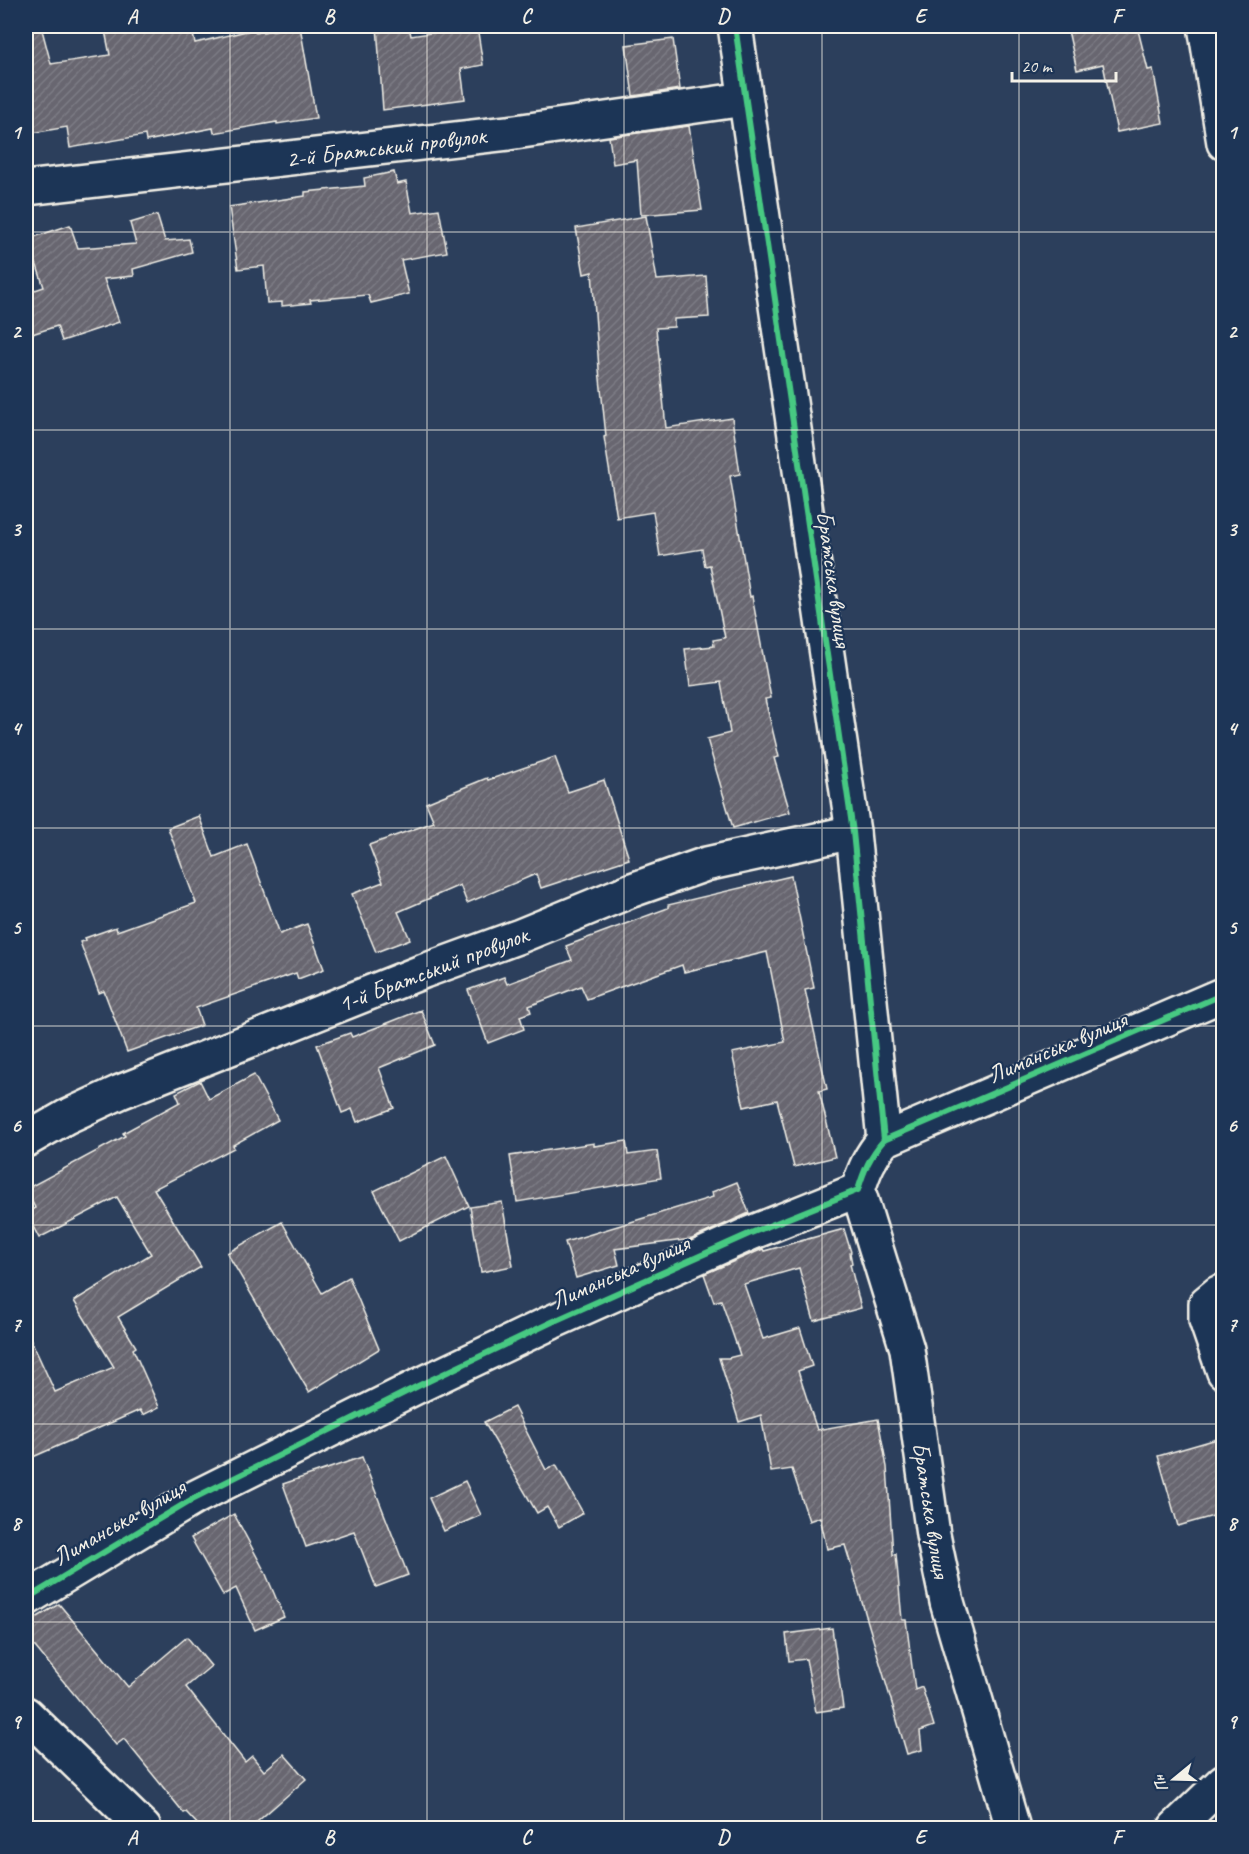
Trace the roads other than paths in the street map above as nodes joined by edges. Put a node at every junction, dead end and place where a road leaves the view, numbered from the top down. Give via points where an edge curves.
1 (735, 26) edge
2 (1205, 26) edge
3 (745, 99) junction
4 (1224, 143) edge
5 (26, 188) edge
6 (853, 832) junction
7 (1224, 994) edge
8 (26, 1140) edge
9 (884, 1140) junction
10 (858, 1190) junction
11 (1224, 1291) edge
12 (1224, 1372) edge
13 (26, 1599) edge
14 (26, 1714) edge
15 (1224, 1781) edge
16 (144, 1828) edge
17 (1013, 1828) edge
18 (1175, 1828) edge

1 - 3 street, Братська вулиця
2 - 4 street
3 - 5 street, 2-й Братський провулок via 496,134
3 - 6 street, Братська вулиця
6 - 8 street, 1-й Братський провулок via 706,864 632,890 120,1092
6 - 9 street, Братська вулиця
7 - 9 street, Лиманська вулиця
9 - 10 street via 864,1168
10 - 13 street, Лиманська вулиця via 562,1318 418,1386 194,1498
10 - 17 street, Братська вулиця via 907,1349 933,1535 947,1602
11 - 12 street via 1206,1303 1206,1320
14 - 16 street
15 - 18 street

